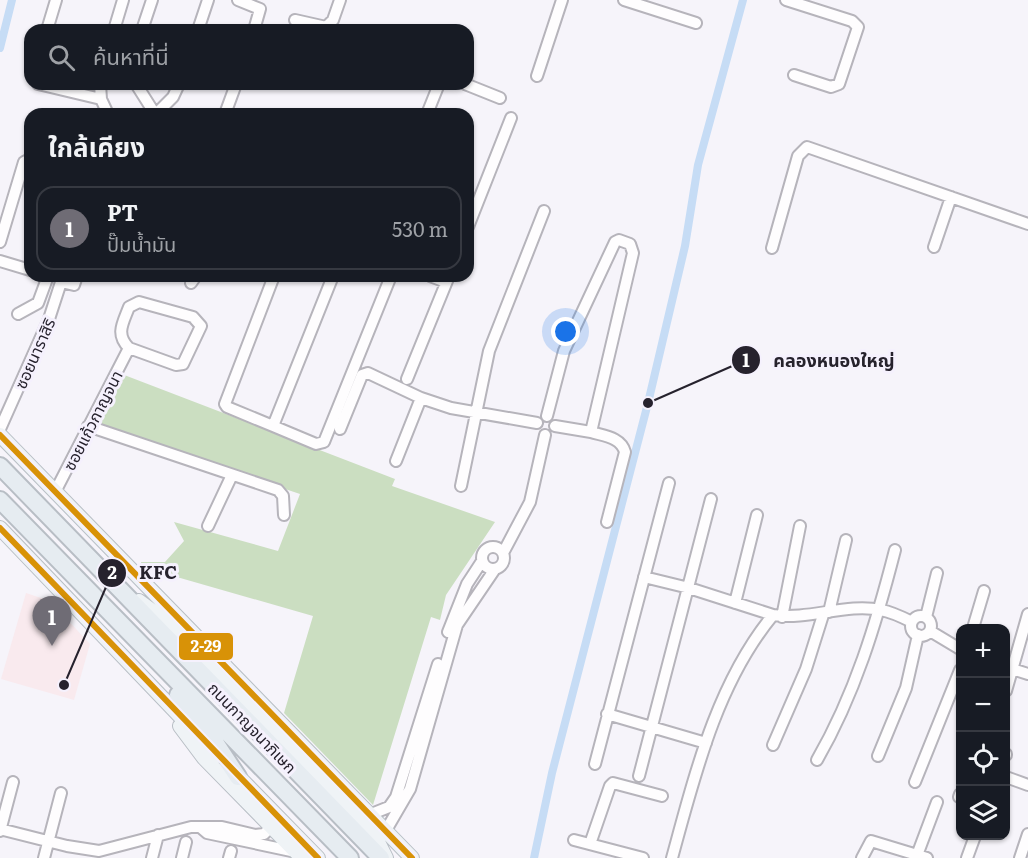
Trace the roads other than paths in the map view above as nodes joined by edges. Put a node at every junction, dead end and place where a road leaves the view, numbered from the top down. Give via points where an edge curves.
1 (56, 0) edge
2 (123, 0) edge
3 (152, 0) edge
4 (208, 0) edge
5 (238, 0) edge
6 (340, 0) edge
7 (562, 0) edge
8 (624, 0) edge
9 (786, 0) edge
10 (295, 20) dead end
11 (696, 23) dead end
12 (49, 24) edge
13 (116, 24) edge
14 (144, 24) edge
15 (200, 24) edge
16 (256, 24) edge
17 (313, 24) edge
18 (329, 24) edge
19 (794, 75) dead end
20 (537, 76) dead end
21 (474, 88) edge
22 (63, 90) edge
23 (100, 90) edge
24 (140, 90) edge
25 (176, 90) edge
26 (234, 90) edge
27 (437, 90) edge
28 (500, 98) dead end
29 (101, 99) junction
30 (105, 108) edge
31 (152, 108) edge
32 (162, 108) edge
33 (227, 108) edge
34 (429, 108) edge
35 (511, 118) dead end
36 (24, 162) edge
37 (951, 197) junction
38 (544, 211) dead end
39 (474, 212) edge
40 (1028, 224) edge
41 (0, 242) edge
42 (934, 246) dead end
43 (772, 248) dead end
44 (0, 261) edge
45 (24, 268) edge
46 (46, 282) edge
47 (61, 282) edge
48 (272, 282) edge
49 (331, 282) edge
50 (389, 282) edge
51 (446, 282) edge
52 (18, 314) dead end
53 (129, 348) junction
54 (407, 379) dead end
55 (421, 398) junction
56 (477, 414) junction
57 (542, 420) junction
58 (88, 426) junction
59 (273, 426) junction
60 (555, 426) junction
61 (0, 429) edge
62 (340, 429) dead end
63 (591, 432) junction
64 (0, 435) edge
65 (545, 435) junction
66 (396, 461) dead end
67 (0, 466) edge
68 (232, 475) junction
69 (669, 483) dead end
70 (461, 486) dead end
71 (55, 492) junction
72 (711, 499) dead end
73 (0, 500) edge
74 (757, 514) dead end
75 (284, 515) dead end
76 (607, 522) dead end
77 (208, 526) dead end
78 (800, 526) dead end
79 (0, 528) edge
80 (846, 540) dead end
81 (895, 550) dead end
82 (503, 553) junction
83 (482, 561) junction
84 (125, 564) junction
85 (495, 569) junction
86 (937, 573) dead end
87 (644, 577) junction
88 (109, 579) junction
89 (689, 588) junction
90 (984, 591) dead end
91 (735, 603) junction
92 (880, 609) junction
93 (826, 614) junction
94 (1028, 614) edge
95 (778, 616) junction
96 (926, 617) junction
97 (166, 621) junction
98 (912, 622) junction
99 (974, 624) edge
100 (453, 626) junction
101 (930, 631) junction
102 (918, 635) junction
103 (135, 637) junction
104 (956, 647) edge
105 (1010, 666) edge
106 (1010, 669) edge
107 (1028, 674) edge
108 (957, 678) edge
109 (160, 696) junction
110 (607, 714) junction
111 (652, 728) junction
112 (420, 735) junction
113 (705, 743) junction
114 (773, 745) dead end
115 (878, 756) dead end
116 (817, 760) dead end
117 (596, 764) dead end
118 (639, 776) dead end
119 (238, 777) junction
120 (1010, 779) edge
121 (13, 782) dead end
122 (915, 782) dead end
123 (1028, 785) edge
124 (62, 793) dead end
125 (662, 796) dead end
126 (937, 802) dead end
127 (369, 815) junction
128 (200, 827) junction
129 (271, 827) junction
130 (0, 829) edge
131 (386, 832) junction
132 (158, 835) junction
133 (1028, 836) edge
134 (574, 840) dead end
135 (974, 840) edge
136 (48, 841) junction
137 (186, 842) dead end
138 (590, 844) junction
139 (98, 854) edge
140 (299, 855) edge
141 (920, 857) edge
142 (44, 858) edge
143 (152, 858) edge
144 (182, 858) edge
145 (318, 858) edge
146 (350, 858) edge
147 (381, 858) edge
148 (386, 858) edge
149 (412, 858) edge
150 (643, 858) edge
151 (672, 858) edge
152 (862, 858) edge
153 (967, 858) edge
154 (1020, 858) edge

1 - 12 street
2 - 13 street
3 - 14 street
4 - 15 street
5 - 16 street via 260,9
6 - 18 street
7 - 20 street
8 - 11 street
9 - 19 street via 852,21 858,27 844,77 837,86
10 - 17 street
21 - 28 street
22 - 29 street
23 - 29 street
24 - 31 street
25 - 32 street
26 - 33 street
27 - 34 street
29 - 30 street
35 - 39 street
36 - 41 street
37 - 40 street
37 - 42 street
37 - 43 street via 807,147 798,156
38 - 56 street via 489,351
44 - 45 street
46 - 52 street via 38,303
47 - 61 street, ซอยนาราสิริ via 50,319
48 - 59 street via 225,404
49 - 59 street
50 - 59 street via 324,442 316,444
51 - 54 street
53 - 53 street via 183,364 201,326 194,317 139,302 129,307 119,331
53 - 58 street, ซอยแก้วกาญจนา
55 - 56 street
55 - 62 street via 370,373 364,374
55 - 66 street
56 - 57 street
56 - 70 street
57 - 60 street via 552,419
57 - 63 street via 564,351 619,240 630,244 633,253
57 - 65 street via 539,432
58 - 68 street
58 - 71 street, ซอยแก้วกาญจนา
60 - 63 street
60 - 65 street
63 - 76 street via 614,438 623,446
64 - 71 main road
65 - 82 street via 530,502
67 - 88 highway, ถนนกาญจนาภิเษก
68 - 75 street via 281,493
68 - 77 street
69 - 87 street
71 - 84 main road
72 - 89 street
73 - 103 highway, ถนนกาญจนาภิเษก
74 - 91 street
78 - 95 street
79 - 109 main road
80 - 93 street
81 - 92 street
82 - 83 street via 490,548
82 - 85 street via 503,563
83 - 85 street via 486,567
83 - 100 street via 467,584
84 - 97 main road
84 - 127 main road
85 - 100 street
86 - 96 street
87 - 89 street
87 - 110 street
88 - 97 main road
88 - 147 highway, ถนนกาญจนาภิเษก
89 - 91 street
89 - 111 street
90 - 99 street
91 - 95 street
92 - 93 street
92 - 98 street
92 - 116 street via 852,693
93 - 95 street
93 - 114 street
94 - 105 street
95 - 113 street via 740,662
96 - 98 street via 916,617
96 - 101 street
97 - 148 main road via 360,822
98 - 102 street
100 - 112 street
101 - 102 street
101 - 104 street
102 - 115 street via 906,688
103 - 119 highway
103 - 146 highway, ถนนกาญจนาภิเษก
106 - 107 street
108 - 122 street
109 - 119 main road
109 - 129 main road via 204,758
110 - 111 street
110 - 117 street
111 - 113 street
111 - 118 street
112 - 127 street via 396,797 389,807
112 - 131 street via 410,789
113 - 151 street
119 - 145 main road
120 - 123 street
121 - 130 street
124 - 136 street
125 - 138 street via 613,783
126 - 141 street
127 - 131 main road
128 - 129 street via 222,827 255,835 264,834
128 - 132 street
128 - 140 street via 207,833
129 - 140 main road
130 - 136 street
131 - 149 main road
132 - 139 street
132 - 143 street
133 - 154 street
134 - 138 street
135 - 153 street
136 - 139 street
136 - 142 street
137 - 144 street
138 - 150 street
141 - 152 street via 871,841

